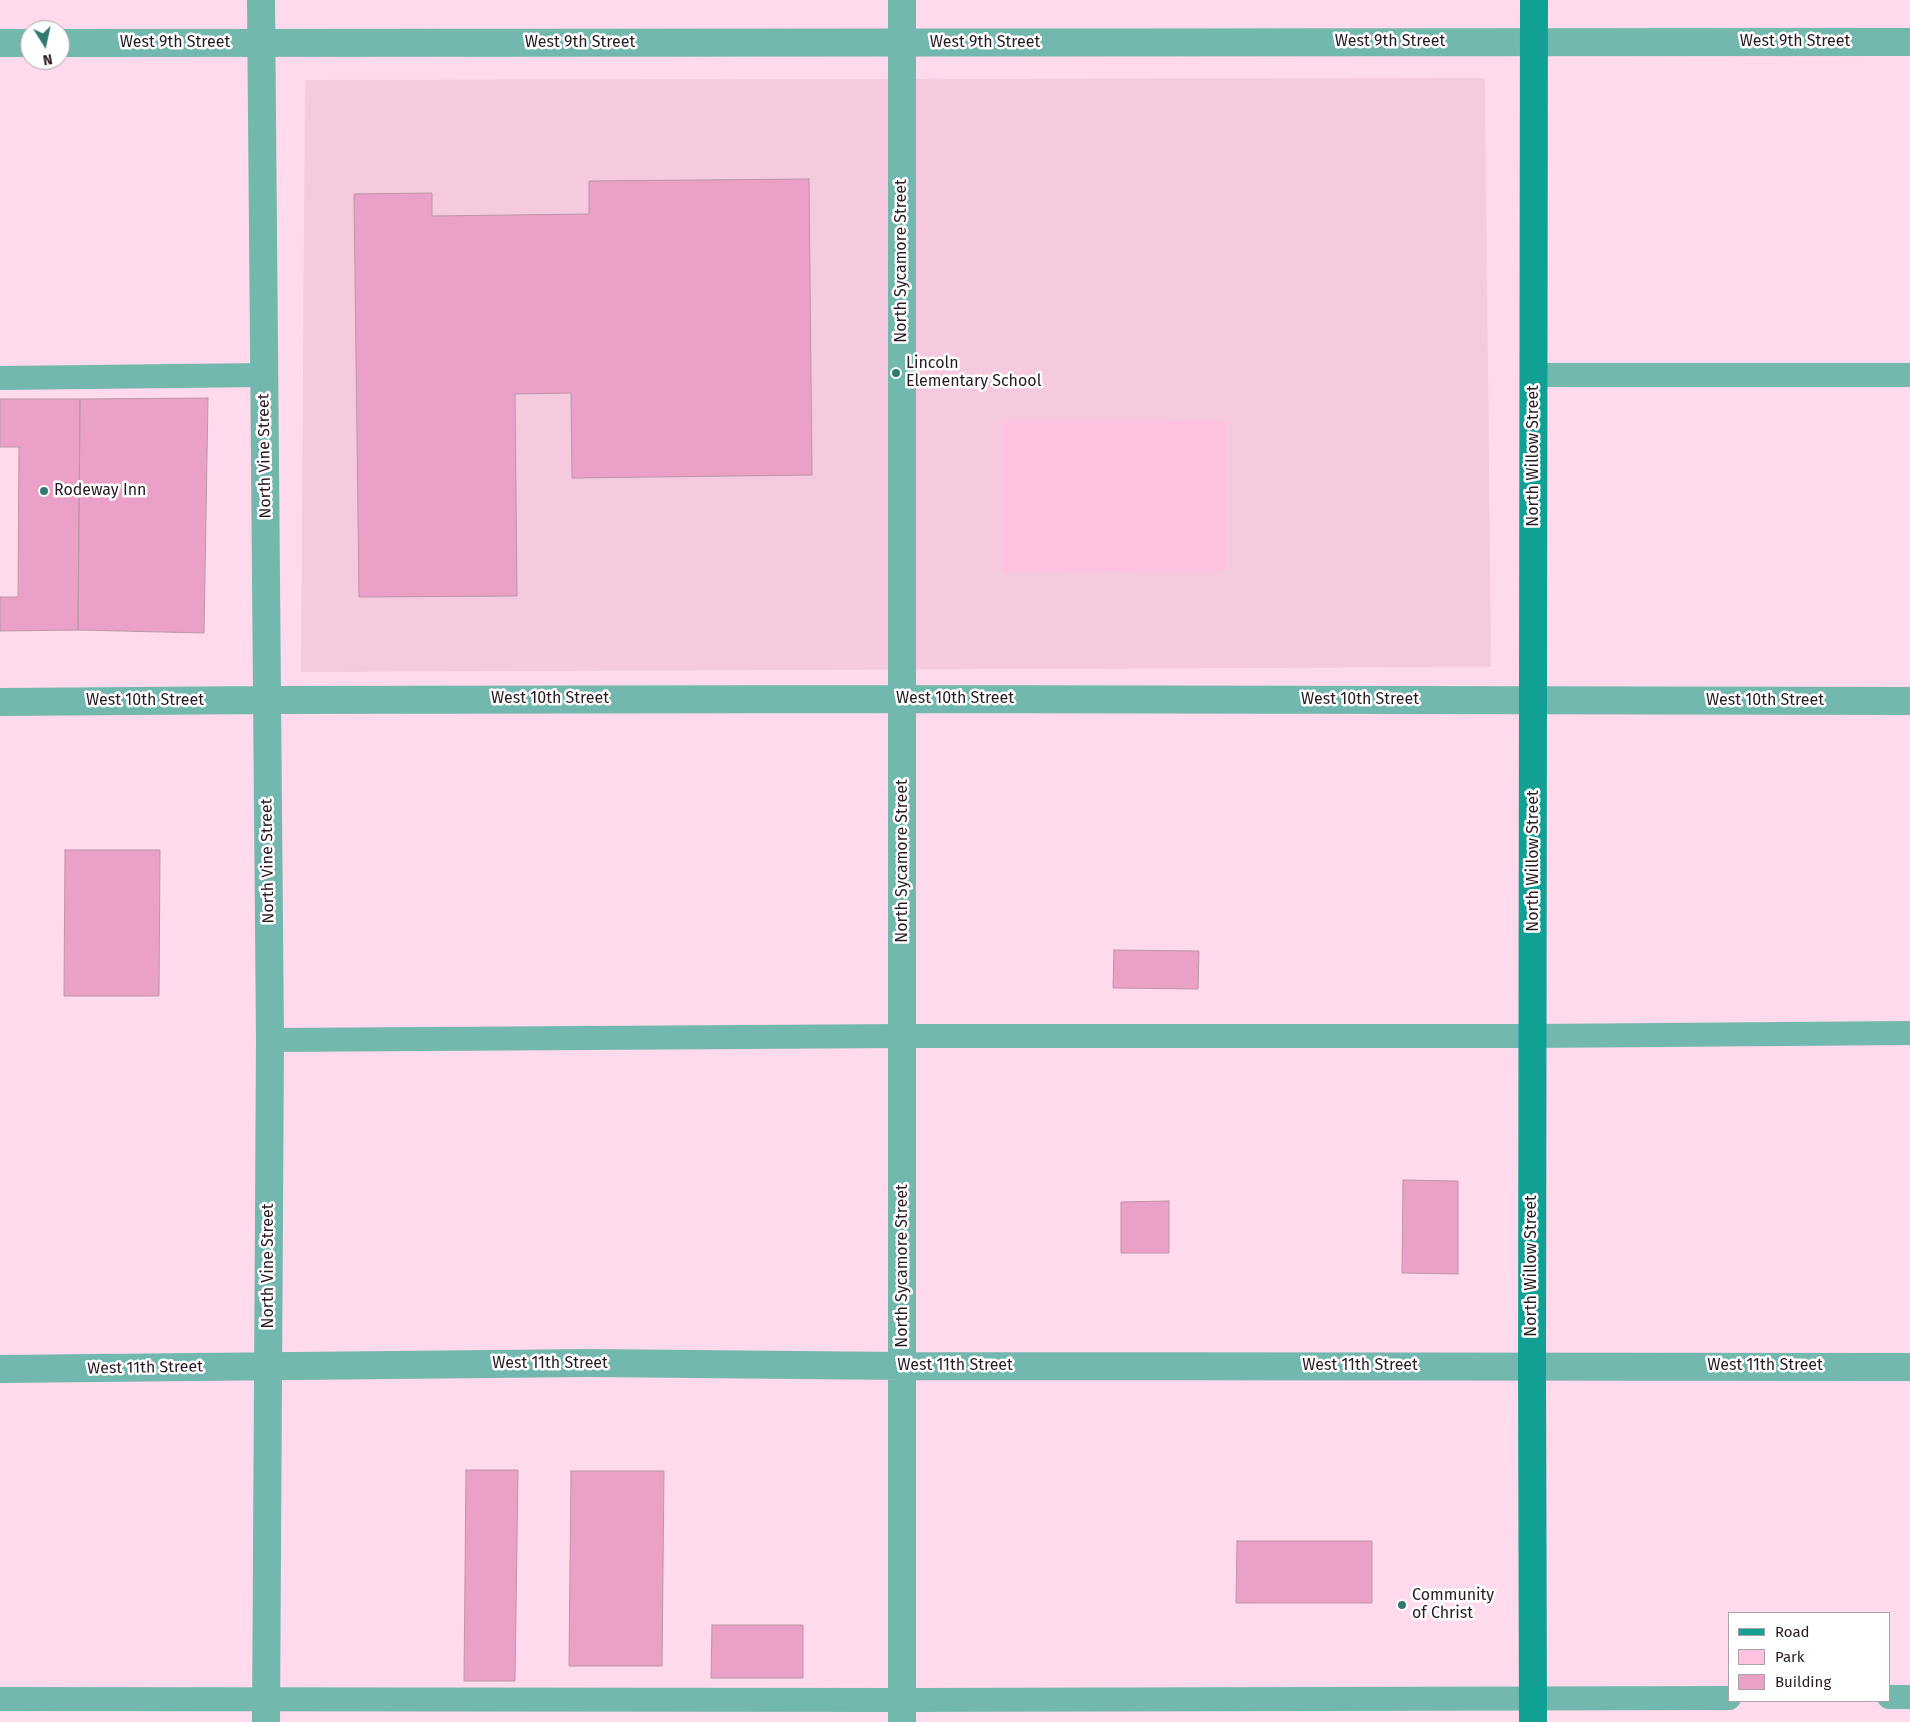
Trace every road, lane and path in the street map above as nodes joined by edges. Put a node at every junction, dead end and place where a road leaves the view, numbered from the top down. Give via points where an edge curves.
1 (261, 0) edge
2 (902, 0) edge
3 (1534, 0) edge
4 (1534, 42) junction
5 (1910, 42) edge
6 (0, 43) edge
7 (20, 43) edge
8 (70, 43) edge
9 (261, 43) junction
10 (902, 43) junction
11 (264, 375) junction
12 (1534, 375) junction
13 (1910, 375) edge
14 (0, 378) edge
15 (903, 699) junction
16 (267, 700) junction
17 (1534, 701) junction
18 (1910, 701) edge
19 (0, 702) edge
20 (1910, 1033) edge
21 (903, 1036) junction
22 (1533, 1036) junction
23 (270, 1040) junction
24 (903, 1366) junction
25 (1532, 1366) junction
26 (1910, 1366) edge
27 (269, 1367) junction
28 (0, 1369) edge
29 (1890, 1697) edge
30 (1910, 1697) edge
31 (1728, 1698) edge
32 (0, 1699) edge
33 (267, 1711) edge
34 (902, 1711) edge
35 (1533, 1711) edge

1 - 9 street, North Vine Street
2 - 10 street, North Sycamore Street
3 - 4 main road, North Willow Street
4 - 5 street, West 9th Street
4 - 10 street, West 9th Street
4 - 12 main road, North Willow Street
6 - 7 street
8 - 9 street, West 9th Street
9 - 10 street, West 9th Street
9 - 11 street, North Vine Street
10 - 15 street, North Sycamore Street
11 - 14 lane
11 - 16 street, North Vine Street
12 - 13 lane
12 - 17 main road, North Willow Street
15 - 16 street, West 10th Street
15 - 17 street, West 10th Street
15 - 21 street, North Sycamore Street
16 - 19 street, West 10th Street
16 - 23 street, North Vine Street
17 - 18 street, West 10th Street
17 - 22 main road, North Willow Street
20 - 22 lane
21 - 22 lane
21 - 23 lane
21 - 24 street, North Sycamore Street
22 - 25 main road, North Willow Street
23 - 27 street, North Vine Street
24 - 25 street, West 11th Street
24 - 27 street, West 11th Street via 588,1363
24 - 34 street, North Sycamore Street
25 - 26 street, West 11th Street
25 - 35 main road, North Willow Street
27 - 28 street, West 11th Street
27 - 33 street, North Vine Street
29 - 30 lane
31 - 35 lane
32 - 33 lane
33 - 34 lane
34 - 35 lane

